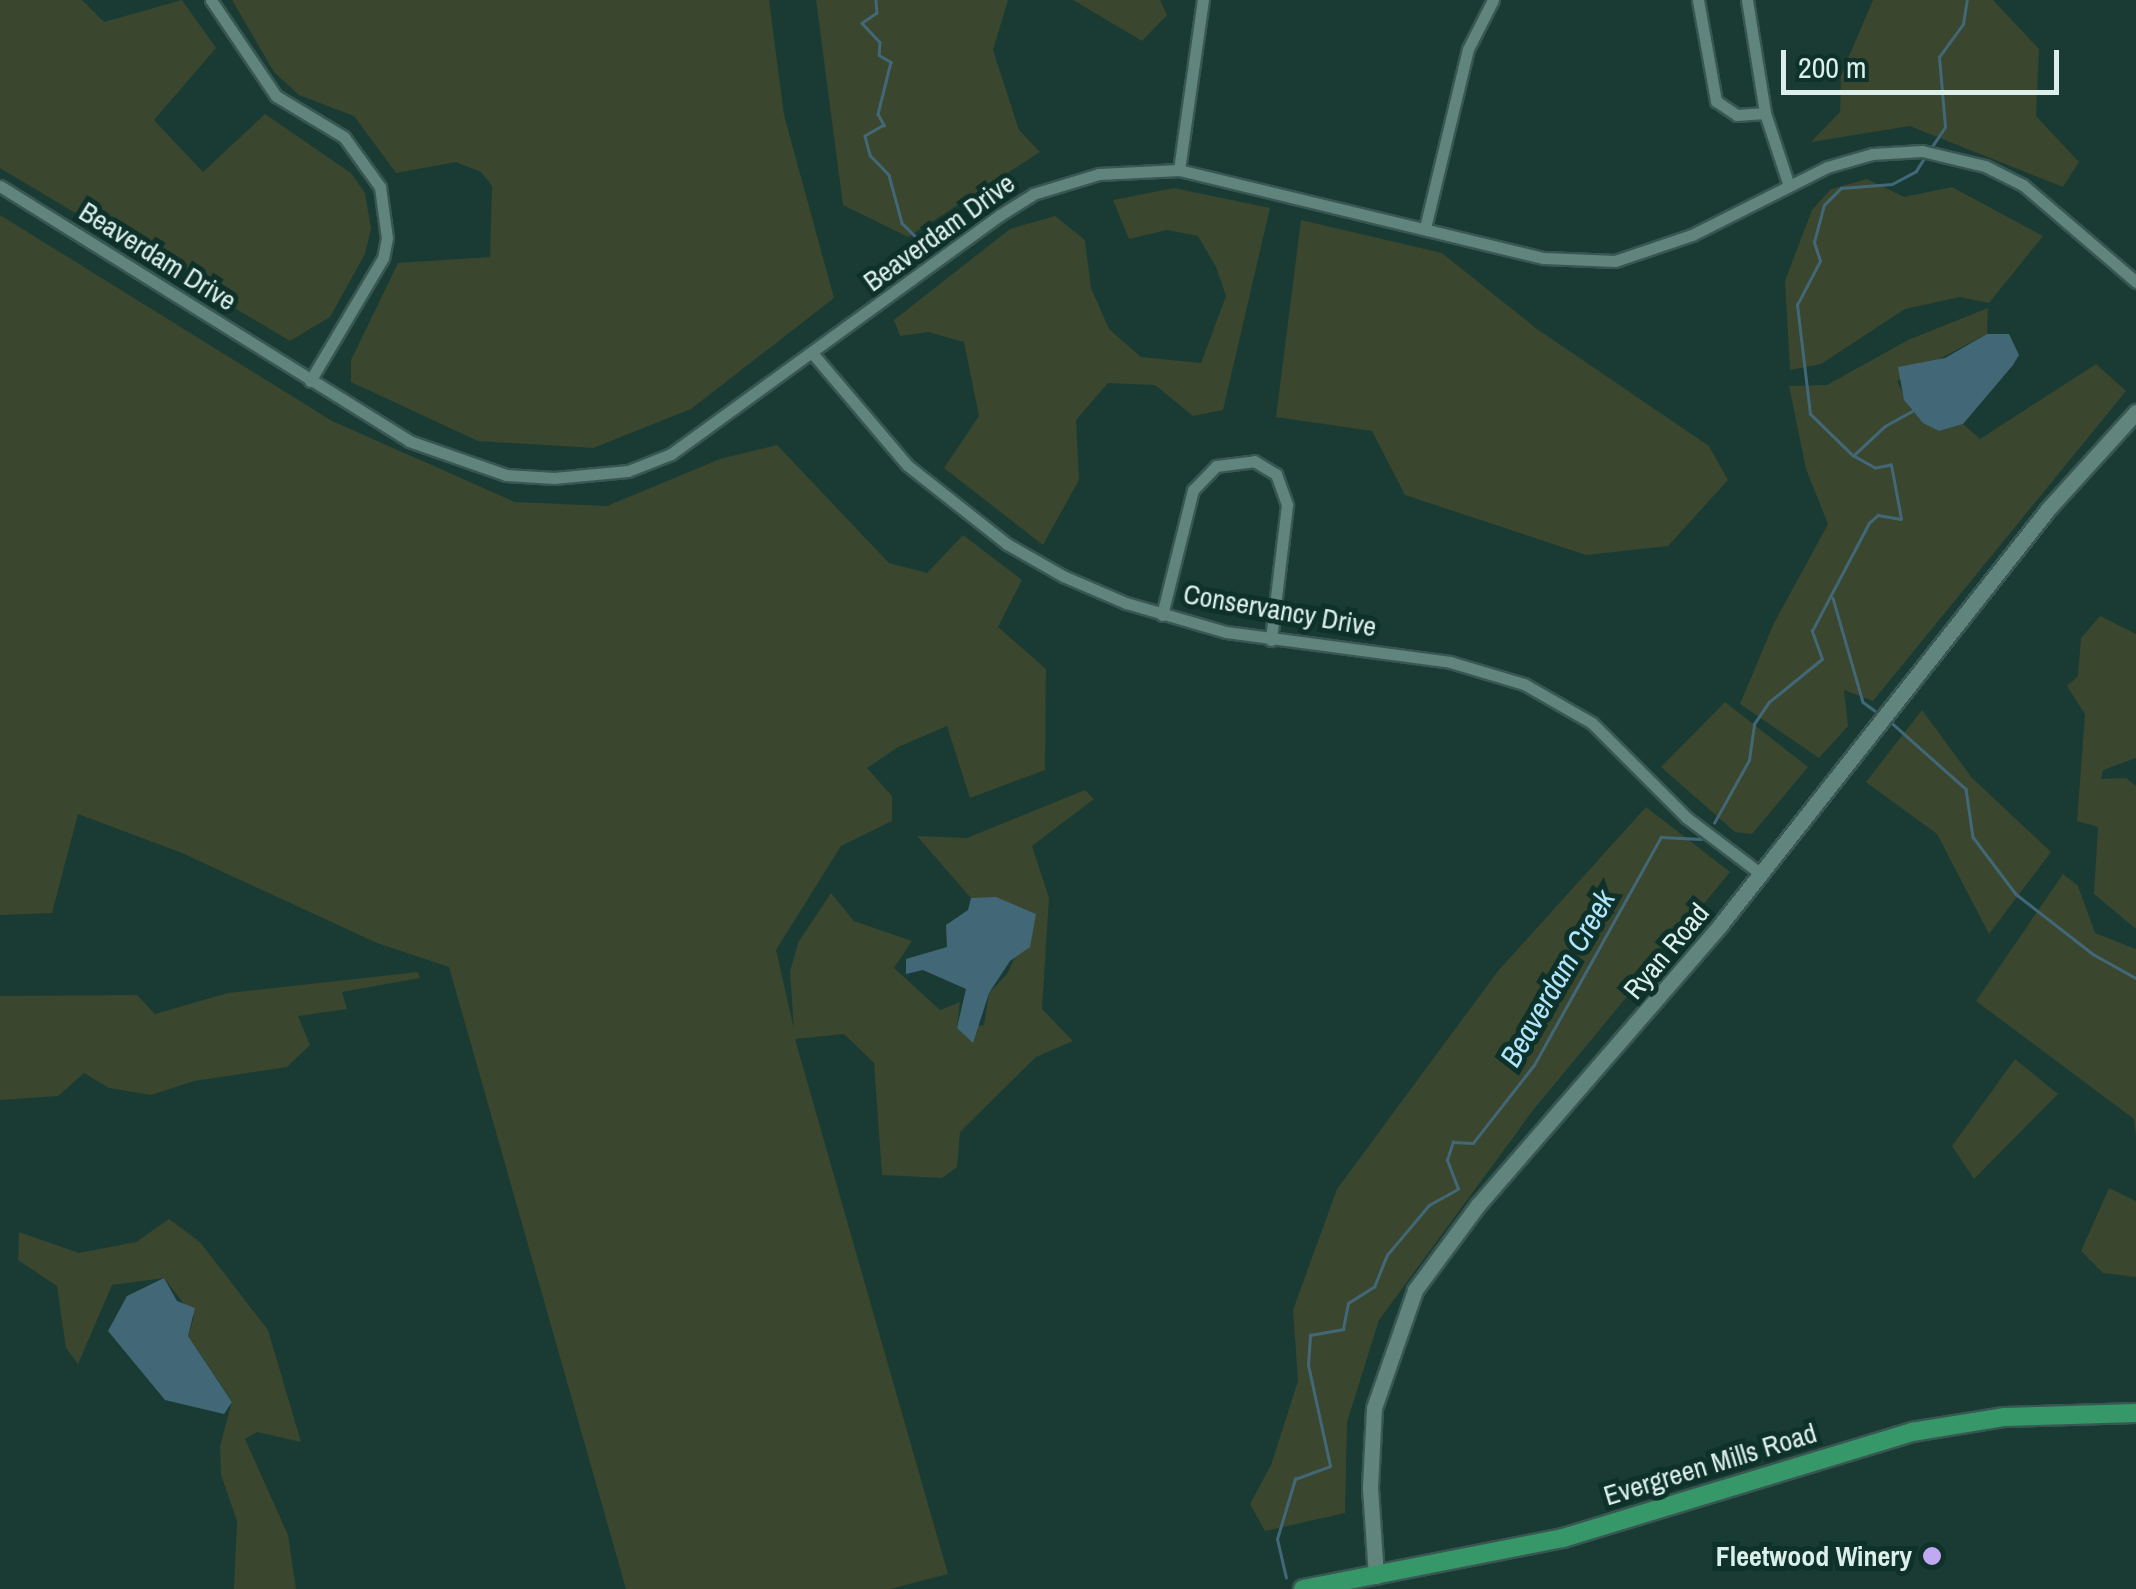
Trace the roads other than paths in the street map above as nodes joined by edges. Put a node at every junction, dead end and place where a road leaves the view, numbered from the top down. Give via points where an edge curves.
1 (211, 0) edge
2 (1203, 0) edge
3 (1492, 0) edge
4 (1698, 0) edge
5 (1747, 0) edge
6 (1765, 113) junction
7 (1180, 170) junction
8 (1788, 184) junction
9 (0, 186) edge
10 (1425, 228) junction
11 (2136, 282) edge
12 (813, 354) junction
13 (310, 382) junction
14 (2136, 412) edge
15 (1162, 615) junction
16 (1271, 640) junction
17 (1761, 874) junction
18 (2136, 1414) edge
19 (1376, 1583) edge
20 (1302, 1589) edge

1 - 13 street via 276,96 344,137 380,187 387,238 382,258
2 - 7 street
3 - 10 street via 1468,50
4 - 6 street via 1716,101 1737,115
5 - 6 street
6 - 8 street
7 - 10 street, Beaverdam Drive
7 - 12 street, Beaverdam Drive via 1099,174 1033,194
8 - 10 street, Beaverdam Drive via 1692,235 1615,261 1544,258
8 - 11 street, Beaverdam Drive via 1855,157 1928,152 1985,166 2038,194
9 - 13 street, Beaverdam Drive
12 - 13 street, Beaverdam Drive via 671,454 592,477 506,475 456,461 409,442
12 - 15 street, Conservancy Drive via 907,465 992,532 1063,576
14 - 17 main road, Ryan Road via 2049,508
15 - 16 street, Conservancy Drive
15 - 16 street via 1194,490 1216,466 1254,461 1276,474 1287,505
16 - 17 street, Conservancy Drive via 1450,662 1524,684 1592,723 1687,818
17 - 19 main road, Ryan Road via 1478,1206 1415,1290 1374,1408
18 - 19 main road, Evergreen Mills Road via 2005,1417 1912,1432 1563,1538
19 - 20 main road, Evergreen Mills Road

